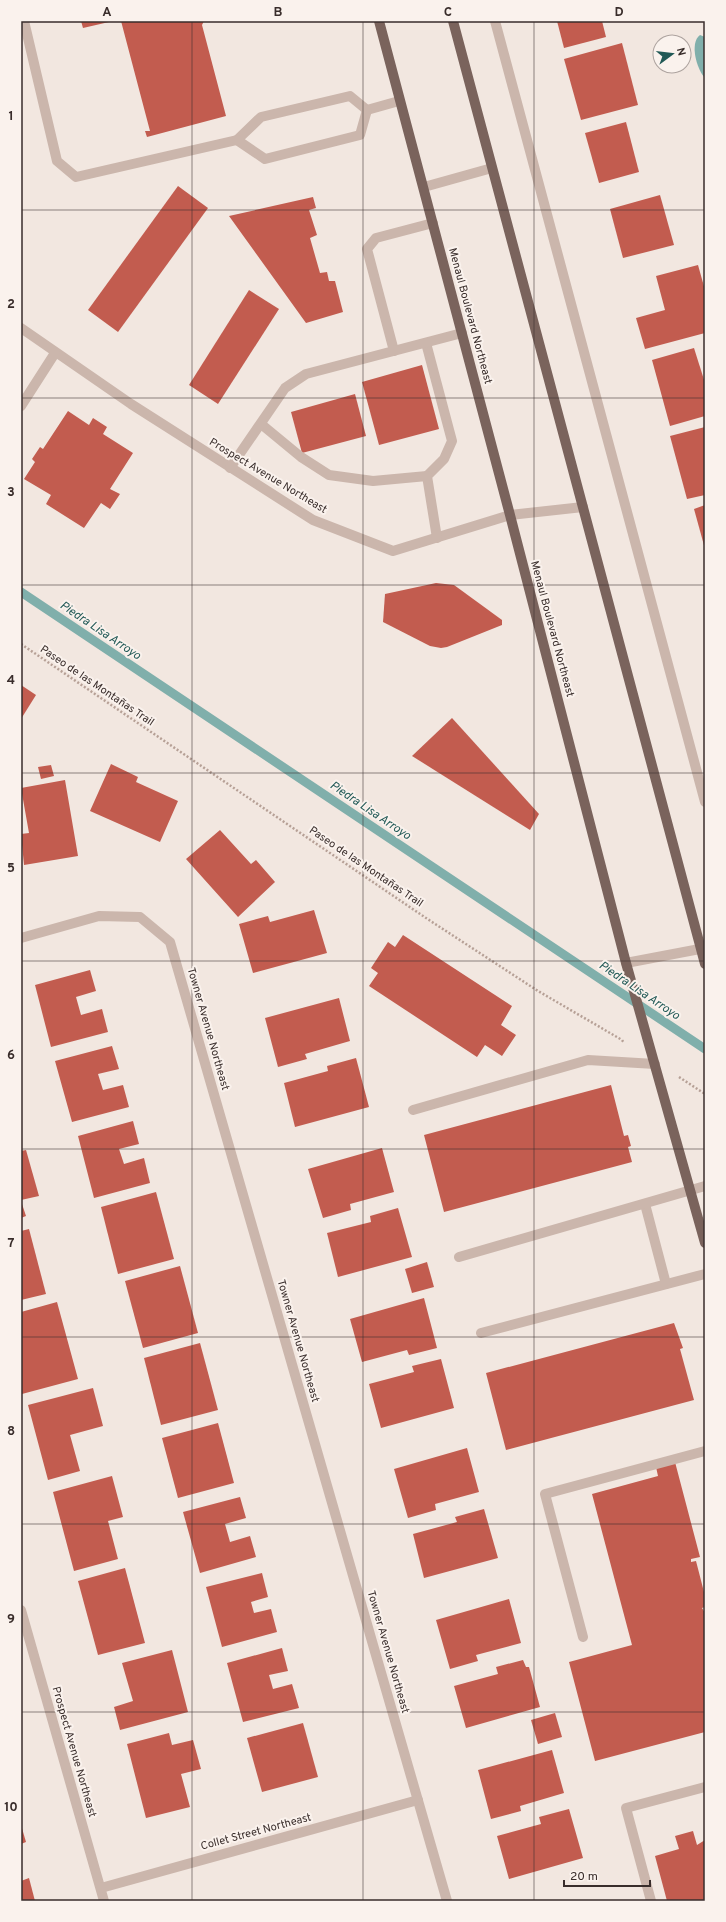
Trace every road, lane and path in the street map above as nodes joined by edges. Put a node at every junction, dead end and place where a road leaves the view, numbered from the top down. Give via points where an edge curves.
1 (24, 21) edge
2 (378, 21) edge
3 (453, 21) edge
4 (495, 21) edge
5 (399, 101) junction
6 (367, 110) junction
7 (237, 140) junction
8 (492, 168) junction
9 (424, 187) junction
10 (433, 223) junction
11 (21, 328) edge
12 (462, 334) junction
13 (426, 343) junction
14 (394, 351) junction
15 (55, 353) junction
16 (21, 406) edge
17 (260, 424) junction
18 (230, 468) junction
19 (426, 476) junction
20 (583, 507) junction
21 (510, 515) junction
22 (437, 538) junction
23 (21, 644) edge
24 (705, 802) edge
25 (21, 938) edge
26 (703, 948) edge
27 (626, 963) junction
28 (705, 964) edge
29 (626, 1044) dead end
30 (653, 1058) junction
31 (705, 1094) edge
32 (413, 1110) dead end
33 (705, 1186) edge
34 (692, 1190) junction
35 (645, 1204) junction
36 (705, 1243) edge
37 (459, 1257) dead end
38 (705, 1274) edge
39 (666, 1284) junction
40 (481, 1333) dead end
41 (705, 1451) edge
42 (21, 1610) edge
43 (583, 1637) dead end
44 (705, 1787) edge
45 (418, 1800) junction
46 (101, 1888) junction
47 (104, 1901) edge
48 (447, 1901) edge
49 (651, 1901) edge

1 - 7 street via 57,161 76,177
2 - 5 main road, Menaul Boulevard Northeast
3 - 8 main road
4 - 24 street
5 - 6 street
5 - 9 main road, Menaul Boulevard Northeast
6 - 7 street via 350,96 262,117
6 - 7 street via 360,135 265,160
8 - 9 street
8 - 20 main road
9 - 10 main road, Menaul Boulevard Northeast
10 - 12 main road, Menaul Boulevard Northeast
10 - 14 street via 376,238 366,249
11 - 15 street, Prospect Avenue Northeast
12 - 13 street
12 - 21 main road, Menaul Boulevard Northeast
13 - 14 street
13 - 19 street via 452,441 444,459
14 - 17 street via 306,374 286,388
15 - 16 street
15 - 18 street, Prospect Avenue Northeast
17 - 18 street
17 - 19 street via 301,457 329,475 373,481
18 - 22 street, Prospect Avenue Northeast via 313,520 392,551
19 - 22 street
20 - 21 street, Prospect Avenue Northeast
20 - 26 main road
21 - 22 street, Prospect Avenue Northeast
21 - 27 main road, Menaul Boulevard Northeast
23 - 29 path, Paseo de las Montañas Trail via 433,922 538,991
25 - 45 street, Towner Avenue Northeast via 98,916 140,917 170,942
26 - 27 street
26 - 28 main road
27 - 30 main road, Menaul Boulevard Northeast
30 - 31 path
30 - 32 street via 588,1060
30 - 34 main road, Menaul Boulevard Northeast
33 - 34 street
34 - 35 street
34 - 36 main road, Menaul Boulevard Northeast
35 - 37 street
35 - 39 street
38 - 39 street
39 - 40 street
41 - 43 street via 545,1494
42 - 46 street, Prospect Avenue Northeast
44 - 49 street via 626,1808
45 - 46 street, Collet Street Northeast
45 - 48 street, Towner Avenue Northeast
46 - 47 street, Prospect Avenue Northeast

